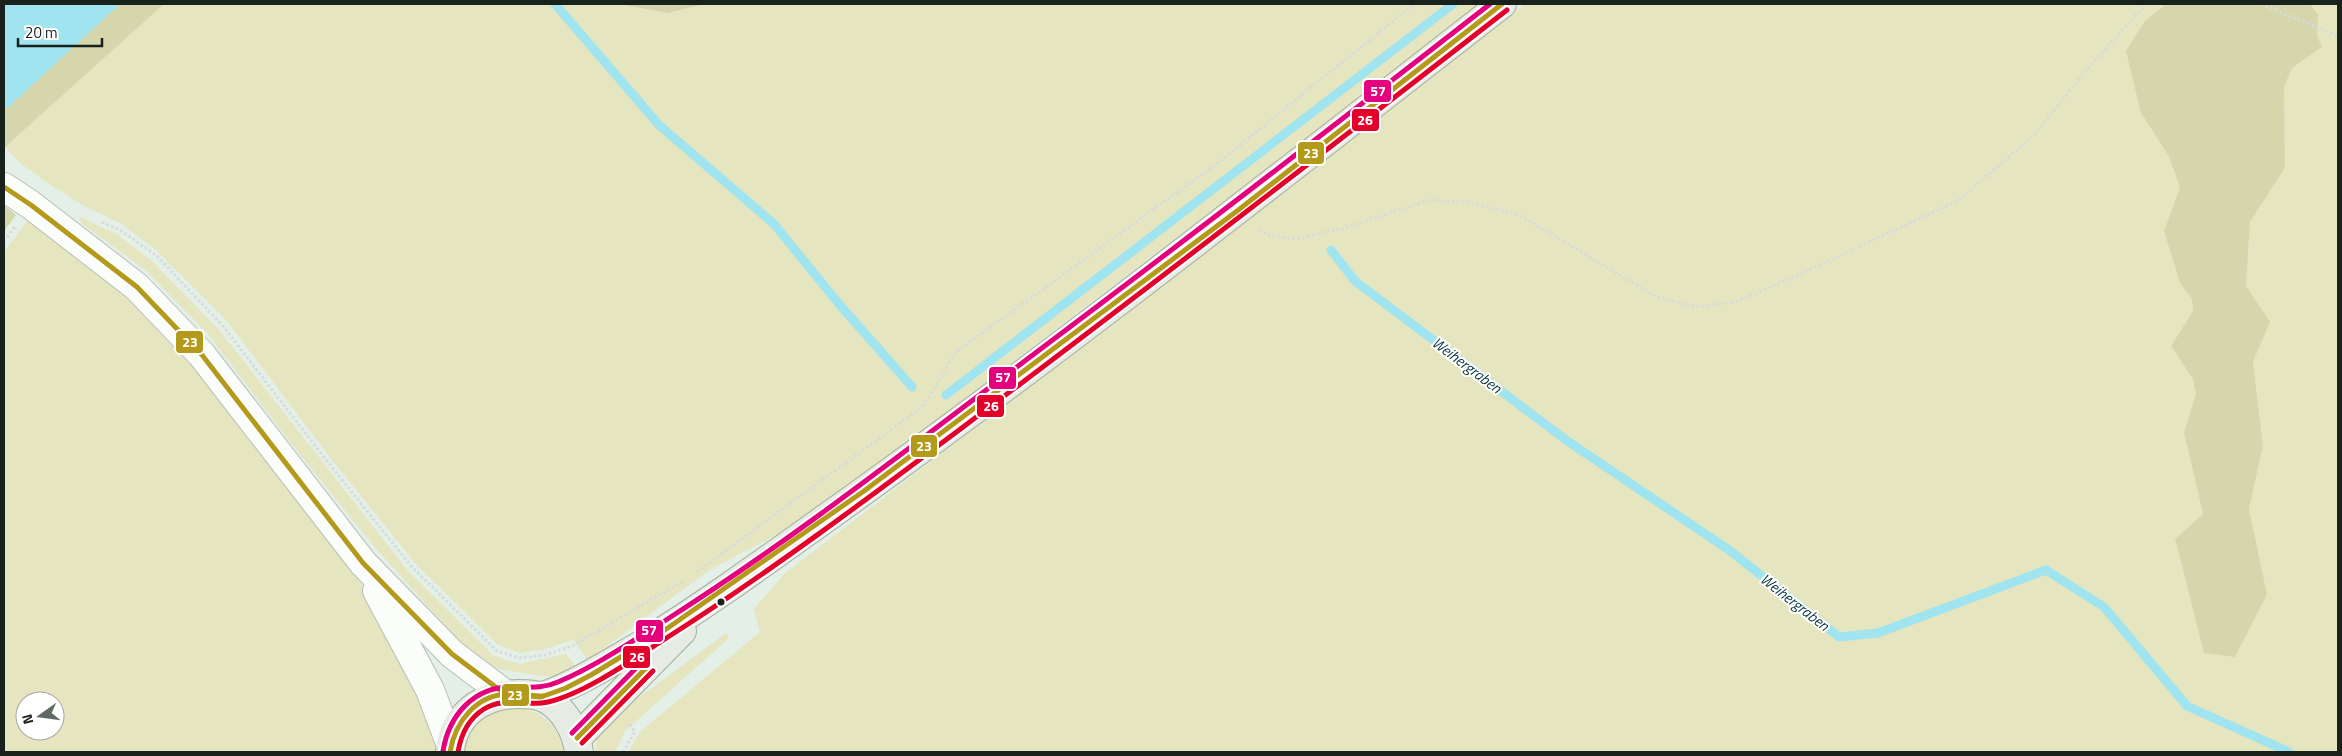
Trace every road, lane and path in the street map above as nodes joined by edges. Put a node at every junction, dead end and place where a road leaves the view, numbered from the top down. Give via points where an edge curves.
1 (1414, 4) edge
2 (1502, 4) edge
3 (2146, 4) edge
4 (2261, 4) edge
5 (2338, 36) edge
6 (4, 187) edge
7 (1237, 211) junction
8 (363, 563) junction
9 (716, 596) junction
10 (497, 651) dead end
11 (505, 694) junction
12 (541, 697) junction
13 (578, 745) edge
14 (450, 748) edge

1 - 10 path via 1219,162 956,352 923,406 689,578 572,646 545,655 520,658
2 - 7 main road
3 - 7 path via 2034,135 1959,200 1734,302 1694,307 1655,296 1519,215 1466,202 1429,200 1344,228 1296,239 1267,235
4 - 5 path
6 - 8 street via 137,286 202,355
7 - 9 main road via 951,427
8 - 11 street via 452,654
8 - 14 street via 430,690
9 - 12 main road via 591,675
9 - 13 main road
11 - 12 main road
11 - 14 main road via 473,706 462,717
12 - 13 main road via 563,714

